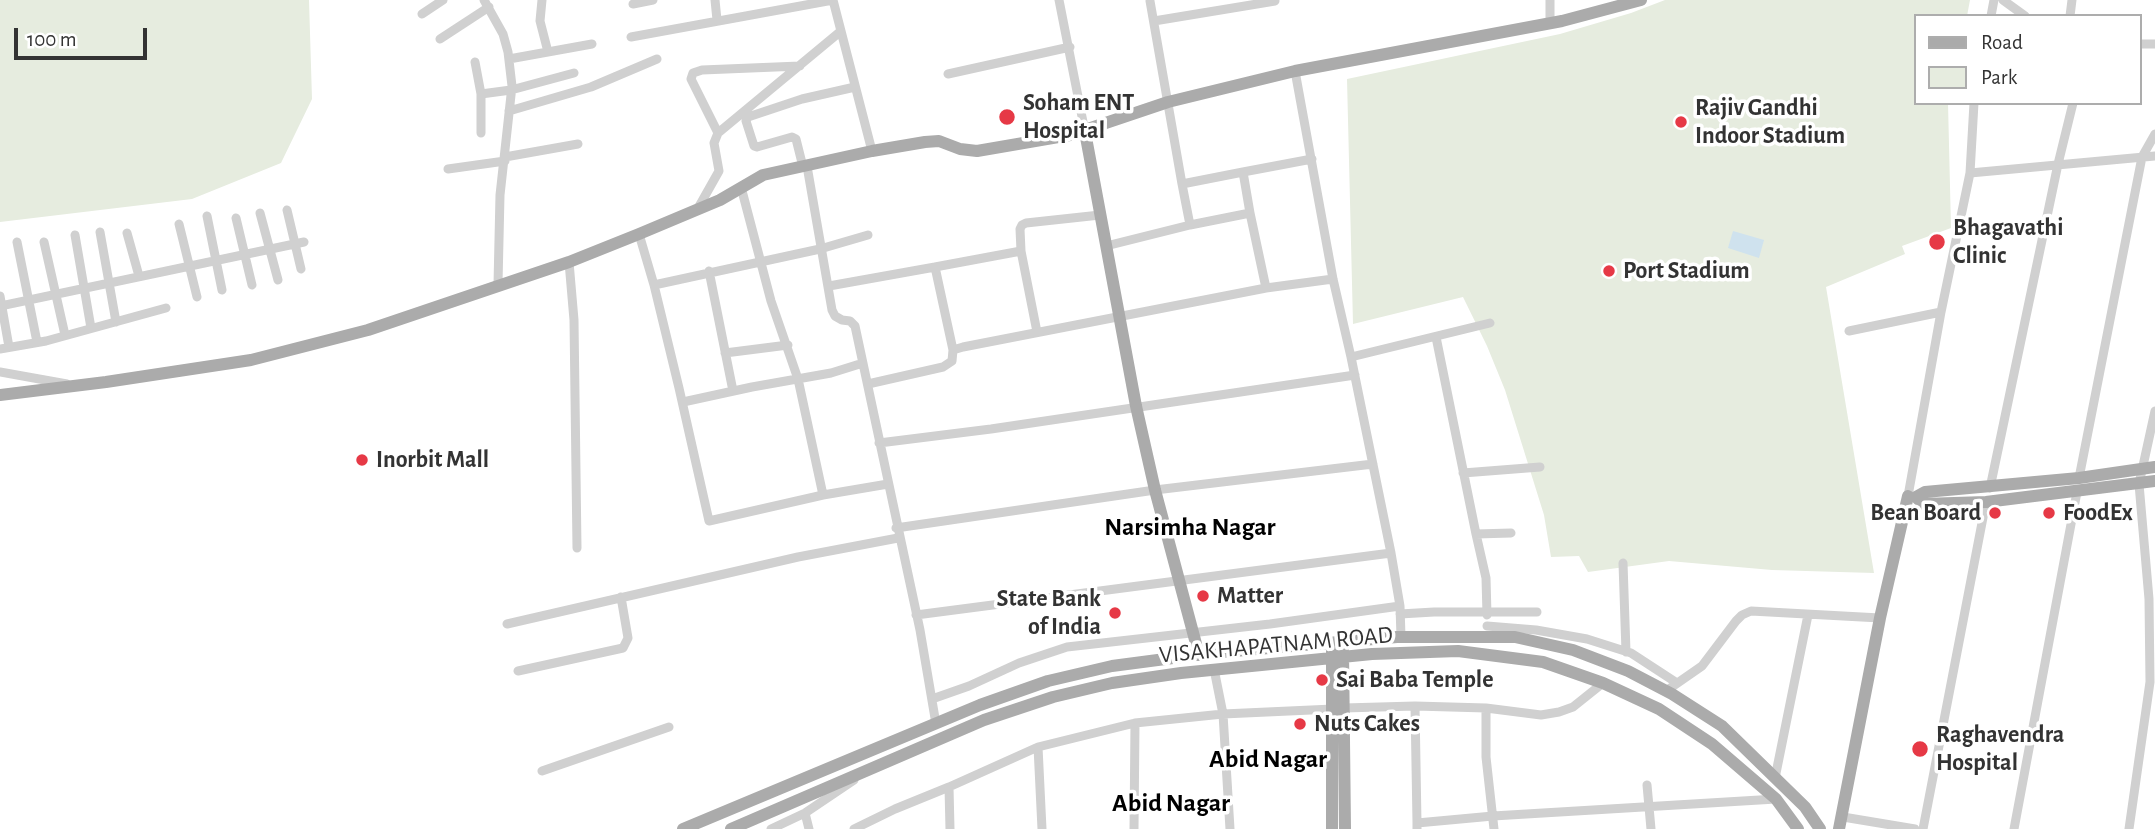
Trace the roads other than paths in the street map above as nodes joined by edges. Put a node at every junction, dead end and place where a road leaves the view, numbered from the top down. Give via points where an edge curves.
1 (443, 0) edge
2 (542, 0) edge
3 (653, 0) edge
4 (715, 0) edge
5 (833, 0) edge
6 (1059, 0) edge
7 (1550, 0) edge
8 (1641, 0) edge
9 (2003, 0) edge
10 (1150, 1) edge
11 (1275, 1) edge
12 (486, 3) edge
13 (633, 4) dead end
14 (422, 14) dead end
15 (2022, 14) edge
16 (717, 20) junction
17 (1154, 21) junction
18 (1550, 24) junction
19 (841, 32) junction
20 (631, 37) dead end
21 (440, 38) dead end
22 (592, 44) dead end
23 (1070, 47) junction
24 (548, 52) junction
25 (509, 59) junction
26 (657, 59) dead end
27 (475, 62) dead end
28 (800, 66) junction
29 (1295, 71) junction
30 (574, 73) dead end
31 (948, 74) dead end
32 (855, 87) junction
33 (511, 90) junction
34 (481, 94) junction
35 (1168, 102) junction
36 (1974, 105) edge
37 (2073, 105) edge
38 (509, 111) junction
39 (1085, 132) junction
40 (481, 133) dead end
41 (718, 133) junction
42 (2155, 134) edge
43 (578, 144) dead end
44 (872, 150) junction
45 (2155, 156) edge
46 (2142, 157) junction
47 (505, 159) junction
48 (1312, 159) junction
49 (2058, 164) junction
50 (805, 166) junction
51 (448, 169) dead end
52 (1243, 172) junction
53 (1970, 173) junction
54 (1182, 184) junction
55 (741, 187) junction
56 (287, 210) dead end
57 (697, 210) junction
58 (260, 213) dead end
59 (1250, 213) junction
60 (1100, 215) junction
61 (207, 216) dead end
62 (236, 218) dead end
63 (179, 223) dead end
64 (1190, 225) junction
65 (100, 232) dead end
66 (127, 233) dead end
67 (639, 234) junction
68 (75, 235) dead end
69 (868, 235) dead end
70 (17, 242) dead end
71 (44, 242) dead end
72 (300, 243) junction
73 (1106, 246) junction
74 (271, 249) junction
75 (820, 249) junction
76 (1021, 251) junction
77 (245, 254) junction
78 (217, 260) junction
79 (569, 262) junction
80 (760, 262) junction
81 (191, 265) junction
82 (935, 267) junction
83 (301, 269) dead end
84 (709, 271) junction
85 (139, 276) junction
86 (1333, 279) junction
87 (278, 280) dead end
88 (110, 282) junction
89 (498, 284) junction
90 (252, 285) dead end
91 (654, 285) junction
92 (829, 286) junction
93 (85, 288) junction
94 (1266, 288) junction
95 (222, 290) dead end
96 (57, 294) junction
97 (197, 298) dead end
98 (30, 300) junction
99 (1, 303) edge
100 (166, 308) dead end
101 (1941, 312) junction
102 (1121, 316) junction
103 (116, 322) junction
104 (1490, 323) dead end
105 (91, 328) junction
106 (1849, 331) dead end
107 (1037, 332) junction
108 (65, 335) junction
109 (1436, 337) junction
110 (37, 342) junction
111 (788, 345) junction
112 (5, 348) edge
113 (953, 350) junction
114 (726, 353) junction
115 (1352, 356) junction
116 (863, 363) junction
117 (0, 372) edge
118 (1355, 375) junction
119 (798, 379) junction
120 (868, 384) junction
121 (75, 385) junction
122 (733, 390) junction
123 (0, 395) edge
124 (682, 402) junction
125 (1136, 406) junction
126 (2155, 411) edge
127 (879, 443) junction
128 (1373, 464) junction
129 (1540, 467) dead end
130 (2149, 467) edge
131 (1463, 473) junction
132 (2079, 478) junction
133 (2155, 481) edge
134 (888, 484) junction
135 (2139, 484) junction
136 (1990, 488) junction
137 (1155, 490) junction
138 (2077, 492) junction
139 (824, 495) junction
140 (1912, 497) junction
141 (1986, 502) junction
142 (897, 533) junction
143 (1511, 533) dead end
144 (1476, 534) junction
145 (577, 548) dead end
146 (1391, 554) junction
147 (1623, 563) dead end
148 (1179, 581) junction
149 (621, 597) junction
150 (1400, 610) junction
151 (1487, 612) junction
152 (1537, 612) dead end
153 (916, 615) junction
154 (1808, 615) junction
155 (1880, 618) junction
156 (507, 624) dead end
157 (1487, 632) junction
158 (1193, 633) junction
159 (1401, 637) junction
160 (1337, 642) junction
161 (1626, 652) junction
162 (1199, 654) junction
163 (1338, 658) junction
164 (1214, 669) junction
165 (518, 671) dead end
166 (1602, 683) junction
167 (1671, 687) junction
168 (932, 699) junction
169 (1415, 706) junction
170 (1338, 708) junction
171 (1486, 708) junction
172 (1223, 714) junction
173 (1135, 723) junction
174 (936, 724) junction
175 (669, 727) dead end
176 (1038, 747) junction
177 (542, 771) dead end
178 (867, 771) junction
179 (1775, 778) junction
180 (1647, 785) dead end
181 (949, 787) junction
182 (1776, 799) junction
183 (1649, 807) junction
184 (805, 813) junction
185 (1493, 816) junction
186 (1841, 823) edge
187 (1417, 826) edge
188 (683, 829) edge
189 (730, 829) edge
190 (771, 829) edge
191 (808, 829) edge
192 (854, 829) edge
193 (950, 829) edge
194 (1042, 829) edge
195 (1135, 829) edge
196 (1230, 829) edge
197 (1332, 829) edge
198 (1345, 829) edge
199 (1494, 829) edge
200 (1651, 829) edge
201 (1798, 829) edge
202 (1819, 829) edge
203 (1915, 829) edge
204 (1923, 829) edge
205 (2014, 829) edge
206 (2129, 829) edge

1 - 14 street
2 - 24 street via 540,21
3 - 13 street
4 - 16 street
5 - 16 street
5 - 19 street
6 - 23 street
7 - 18 street
8 - 18 main road
9 - 15 street
10 - 17 street
11 - 17 street
12 - 21 street
12 - 25 street via 503,34
16 - 20 street
17 - 35 street
18 - 29 main road
19 - 28 street
19 - 32 street
22 - 24 street
23 - 31 street
23 - 39 street
24 - 25 street
25 - 33 street
26 - 38 street via 584,90
27 - 34 street
28 - 41 street
28 - 41 street via 693,73 691,79
29 - 35 main road
29 - 48 street
30 - 33 street
32 - 44 street
32 - 50 street via 748,117 754,146 792,137
33 - 34 street
33 - 38 street
34 - 40 street
35 - 39 main road
35 - 54 street
36 - 53 street
37 - 49 street
38 - 47 street
39 - 44 main road via 977,151 939,141
39 - 60 main road
41 - 57 street via 714,143 719,171
42 - 46 street
43 - 47 street
44 - 50 main road
45 - 46 street
46 - 49 street
46 - 132 street
47 - 51 street
47 - 89 street
48 - 52 street
48 - 86 street
49 - 53 street
49 - 136 street
50 - 55 main road via 763,175
50 - 75 street
52 - 54 street
52 - 59 street
53 - 101 street
54 - 64 street
55 - 57 main road
55 - 80 street
56 - 72 street
57 - 67 main road
58 - 74 street
59 - 64 street
59 - 94 street
60 - 73 main road
60 - 76 street via 1026,223 1020,229
61 - 78 street
62 - 77 street
63 - 81 street
64 - 73 street
65 - 88 street
66 - 85 street
67 - 79 main road
67 - 91 street
68 - 93 street
69 - 75 street
70 - 98 street
71 - 96 street
72 - 74 street
72 - 83 street
73 - 102 main road
74 - 77 street
74 - 87 street
75 - 80 street
75 - 92 street
76 - 82 street
76 - 107 street
77 - 78 street
77 - 90 street
78 - 81 street
78 - 95 street
79 - 89 main road
79 - 145 street
80 - 84 street
80 - 111 street
81 - 85 street
81 - 97 street
82 - 92 street
82 - 113 street
84 - 91 street
84 - 114 street
85 - 88 street
86 - 94 street
86 - 115 street
88 - 93 street
88 - 103 street
89 - 121 main road via 368,330 251,360
91 - 124 street
92 - 116 street via 835,316 855,326
93 - 96 street
93 - 105 street
94 - 102 street
96 - 98 street
96 - 108 street
98 - 99 street
98 - 110 street
99 - 112 street
100 - 103 street
101 - 106 street
101 - 140 street
102 - 107 street
102 - 125 main road
103 - 105 street
104 - 109 street
105 - 108 street
107 - 113 street
108 - 110 street
109 - 115 street
109 - 131 street
110 - 112 street
111 - 114 street
111 - 119 street
113 - 120 street via 952,361 943,367
114 - 122 street
115 - 118 street
116 - 119 street
116 - 120 street
117 - 121 street
118 - 125 street
118 - 128 street
119 - 122 street
119 - 139 street
120 - 127 street
121 - 123 main road
122 - 124 street
124 - 139 street via 709,521
125 - 127 street
125 - 137 main road
126 - 130 street
127 - 134 street
128 - 137 street
128 - 146 street
129 - 131 street
130 - 132 main road
130 - 135 street
131 - 144 street
132 - 136 main road
133 - 135 main road
134 - 139 street
134 - 142 street
135 - 138 main road
135 - 206 street via 2149,599 2150,682
136 - 140 main road
137 - 142 street
137 - 148 main road
138 - 141 main road
138 - 205 street
140 - 141 main road via 1923,504
140 - 155 main road
141 - 204 street
142 - 149 street
142 - 153 street
143 - 144 street
144 - 151 street via 1486,578
146 - 148 street
146 - 150 street
147 - 161 street
148 - 153 street
148 - 158 main road
149 - 156 street
149 - 165 street via 628,638 623,648
150 - 151 street
150 - 158 street
150 - 159 street
151 - 152 street
151 - 157 street
153 - 168 street
154 - 155 street
154 - 167 street via 1752,611 1742,615 1702,666
154 - 179 street
155 - 186 main road
157 - 159 main road
157 - 161 street via 1536,630
157 - 167 main road via 1573,650
158 - 162 main road
158 - 168 street via 1067,647
159 - 160 main road
160 - 162 main road
160 - 163 main road
161 - 167 street
162 - 174 main road via 1112,666 1048,681
163 - 164 main road, VISAKHAPATNAM ROAD
163 - 166 main road, VISAKHAPATNAM ROAD via 1492,654 1543,662
163 - 170 main road
164 - 172 street
164 - 178 main road, VISAKHAPATNAM ROAD via 1112,683 1053,697 984,720
166 - 171 street via 1573,707 1559,712 1541,715
166 - 182 main road, VISAKHAPATNAM ROAD via 1660,709 1712,744
167 - 179 main road via 1722,726
168 - 174 street
169 - 170 street
169 - 171 street
169 - 187 street
170 - 172 street
170 - 197 main road
170 - 198 main road
171 - 185 street
172 - 173 street
172 - 196 street
173 - 176 street
173 - 195 street
174 - 188 main road
175 - 177 street
176 - 181 street
176 - 194 street
178 - 184 street
178 - 189 main road, VISAKHAPATNAM ROAD
179 - 202 main road via 1805,807
180 - 183 street
181 - 192 street
181 - 193 street
182 - 183 street
182 - 201 main road, VISAKHAPATNAM ROAD
183 - 185 street
183 - 200 street
184 - 190 street
184 - 191 street
185 - 187 street
185 - 199 street
186 - 203 street

